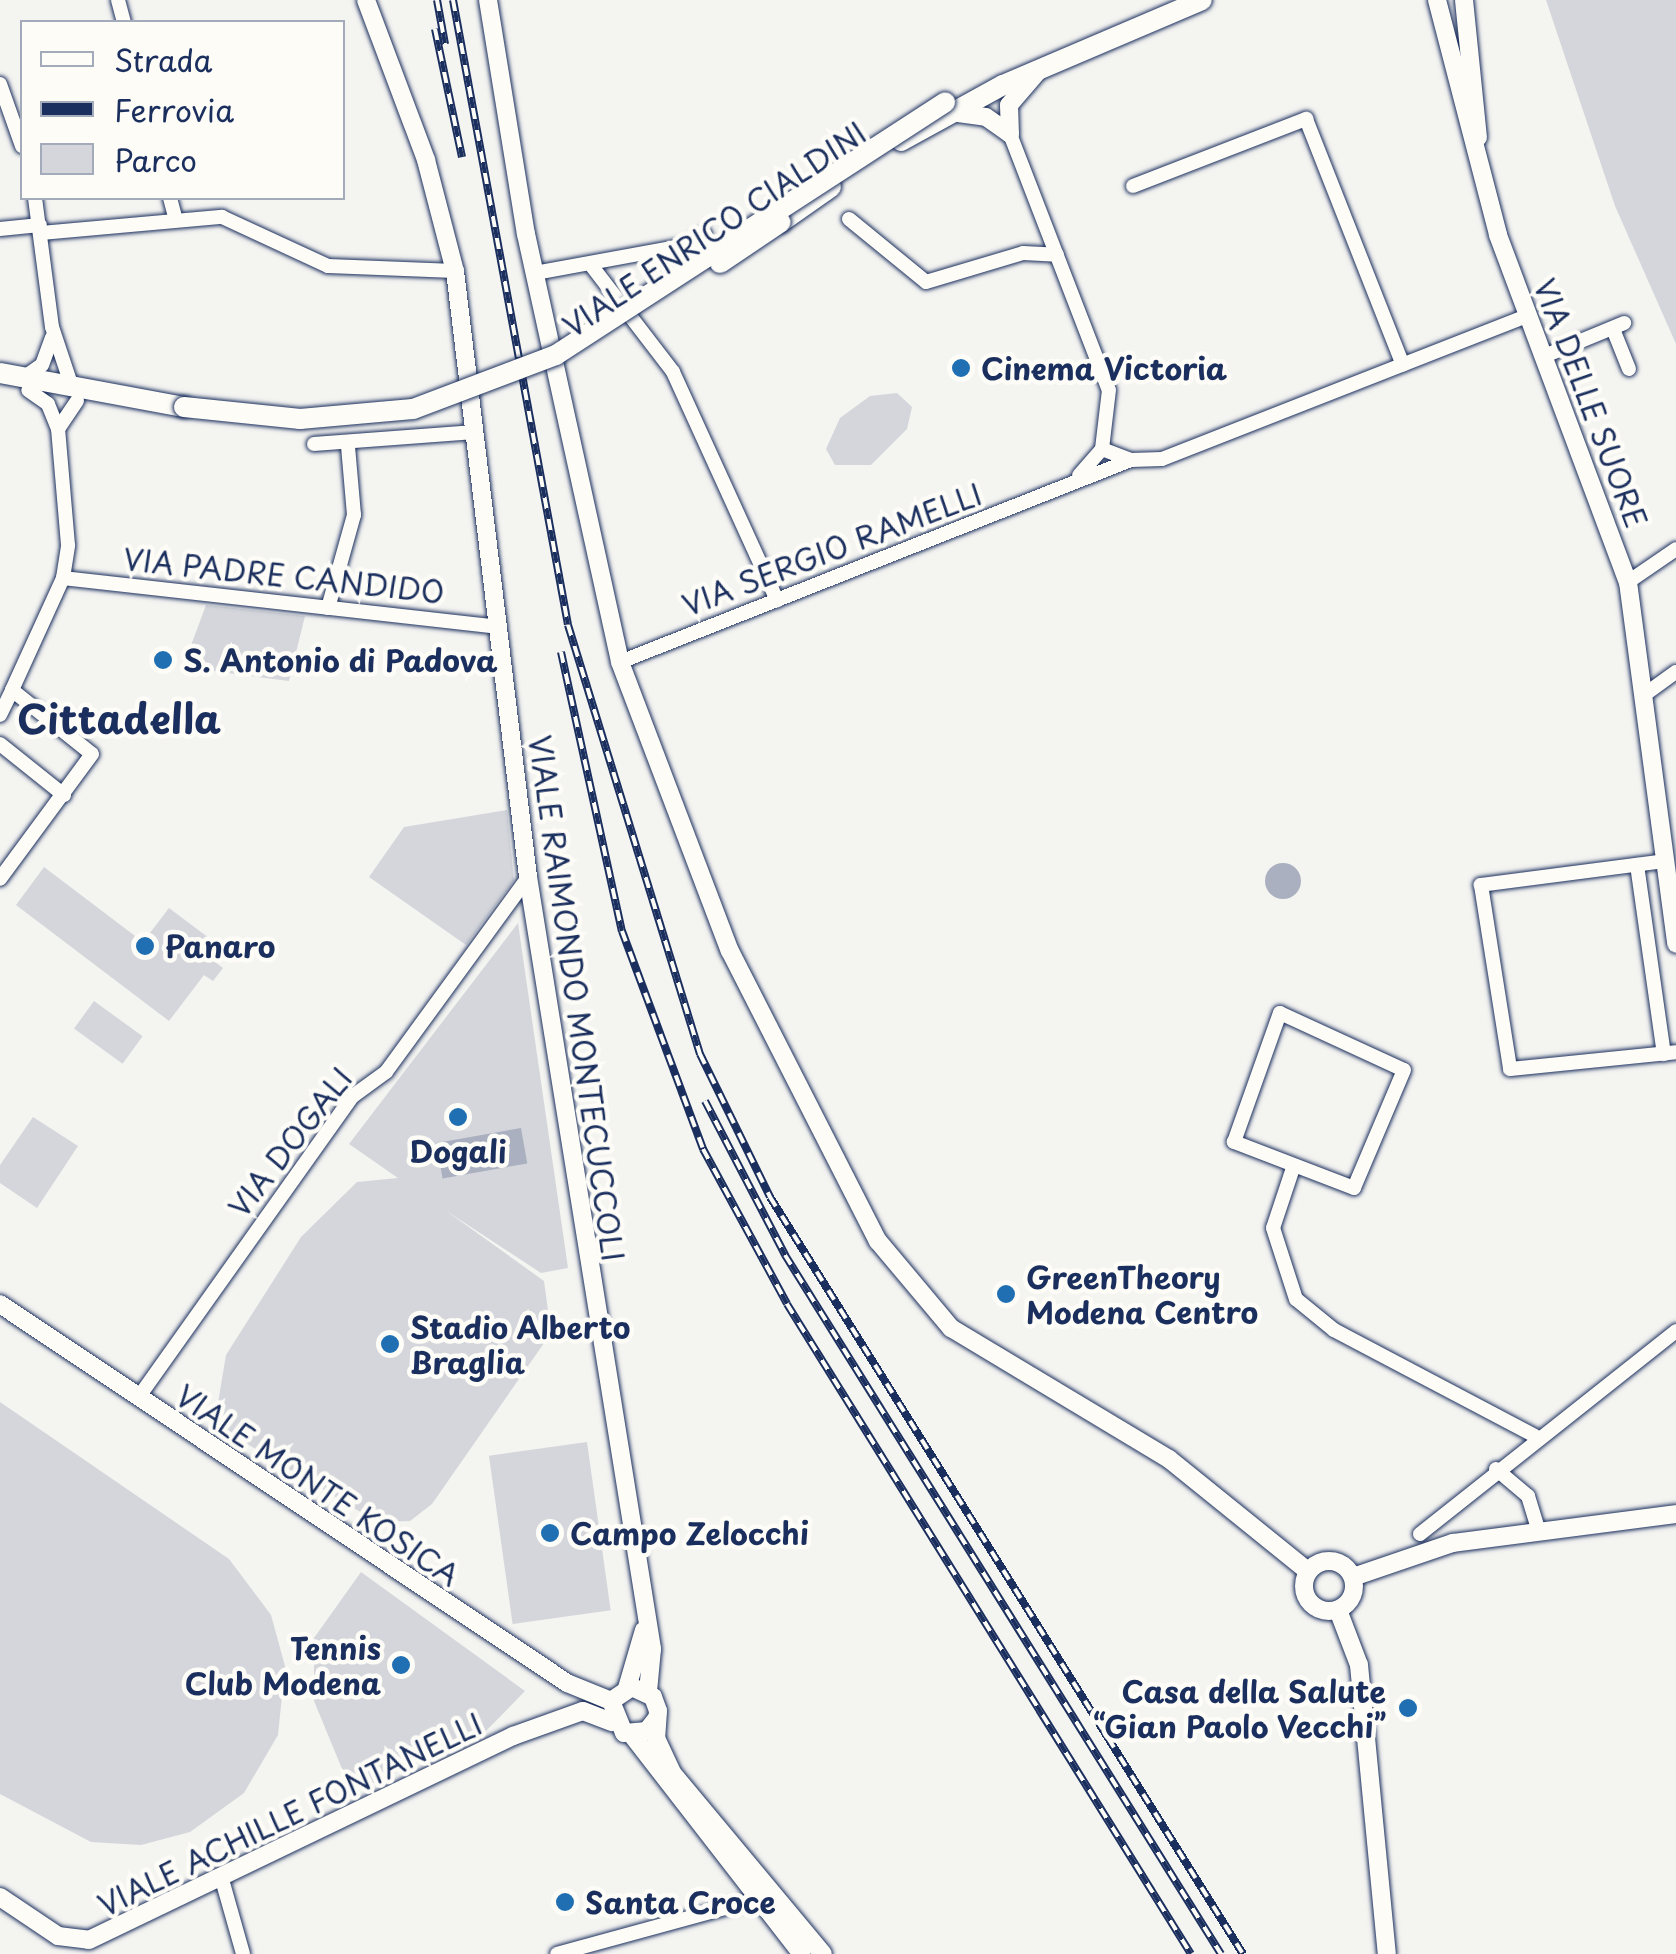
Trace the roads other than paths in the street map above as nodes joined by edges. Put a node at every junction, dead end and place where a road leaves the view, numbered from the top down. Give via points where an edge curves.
1 (488, 0) edge
2 (1172, 0) edge
3 (1202, 0) edge
4 (1464, 0) edge
5 (367, 2) edge
6 (1436, 6) edge
7 (1038, 70) junction
8 (0, 84) edge
9 (16, 106) edge
10 (948, 107) junction
11 (20, 133) edge
12 (1010, 134) junction
13 (1482, 183) junction
14 (1134, 186) dead end
15 (35, 200) edge
16 (171, 200) edge
17 (849, 219) dead end
18 (176, 220) junction
19 (1044, 223) junction
20 (0, 229) edge
21 (41, 229) junction
22 (704, 234) dead end
23 (1023, 252) junction
24 (1057, 256) junction
25 (591, 264) junction
26 (455, 271) junction
27 (535, 273) junction
28 (1526, 316) junction
29 (52, 327) junction
30 (1542, 357) junction
31 (1403, 365) junction
32 (1629, 369) dead end
33 (0, 373) edge
34 (27, 383) junction
35 (0, 386) edge
36 (75, 394) junction
37 (58, 429) junction
38 (475, 432) junction
39 (314, 444) dead end
40 (348, 446) junction
41 (1102, 448) junction
42 (1131, 460) junction
43 (1063, 488) junction
44 (1676, 549) edge
45 (63, 578) junction
46 (1628, 582) junction
47 (778, 600) junction
48 (328, 608) junction
49 (499, 627) junction
50 (620, 662) junction
51 (1676, 672) edge
52 (12, 690) junction
53 (1644, 694) junction
54 (0, 715) edge
55 (0, 744) edge
56 (64, 795) junction
57 (1666, 862) junction
58 (1637, 865) junction
59 (528, 877) junction
60 (0, 879) edge
61 (1676, 944) edge
62 (1670, 1053) edge
63 (1293, 1168) junction
64 (0, 1304) edge
65 (1676, 1331) edge
66 (138, 1398) junction
67 (1535, 1436) junction
68 (1496, 1469) junction
69 (1676, 1514) edge
70 (1538, 1529) junction
71 (1420, 1534) dead end
72 (1308, 1572) junction
73 (1352, 1577) junction
74 (1338, 1610) junction
75 (644, 1630) junction
76 (627, 1688) junction
77 (648, 1691) junction
78 (587, 1694) junction
79 (612, 1702) junction
80 (657, 1718) junction
81 (612, 1722) junction
82 (632, 1735) junction
83 (513, 1736) junction
84 (221, 1876) junction
85 (0, 1897) edge
86 (758, 1899) junction
87 (243, 1954) edge
88 (557, 1954) edge
89 (802, 1954) edge
90 (823, 1954) edge
91 (1387, 1954) edge

1 - 27 street
2 - 10 main road, VIALE ENRICO CIALDINI
3 - 7 main road, VIALE ENRICO CIALDINI
4 - 13 street, VIA DELLE SUORE
5 - 26 street, VIALE RAIMONDO MONTECUCCOLI via 426,160
6 - 13 street, VIA DELLE SUORE
7 - 10 main road, VIALE ENRICO CIALDINI
7 - 12 street via 1009,104
8 - 9 street
9 - 11 street
10 - 12 street via 986,118
10 - 36 main road, VIALE ENRICO CIALDINI, bridge via 608,340 502,390 363,426 182,413
12 - 19 street
13 - 28 street, VIA DELLE SUORE
14 - 31 street via 1306,119
15 - 21 street
16 - 18 street
17 - 23 street via 926,282
18 - 21 street
18 - 26 street via 234,219 328,266
19 - 23 street
19 - 24 street
20 - 21 street
21 - 29 street
22 - 25 street
23 - 24 street
24 - 41 street via 1109,390
25 - 27 street
25 - 47 street via 673,372
26 - 38 street, VIALE RAIMONDO MONTECUCCOLI
27 - 50 street
28 - 30 street, VIA DELLE SUORE
28 - 31 street, VIA SERGIO RAMELLI
29 - 34 street via 48,356
29 - 36 street
30 - 32 street via 1619,326
30 - 46 street, VIA DELLE SUORE
31 - 42 street, VIA SERGIO RAMELLI via 1162,459
33 - 34 main road, VIALE ENRICO CIALDINI
34 - 35 main road, VIALE ENRICO CIALDINI
34 - 36 main road, VIALE ENRICO CIALDINI
34 - 37 street via 48,404
36 - 37 street
37 - 45 street
38 - 40 street
38 - 49 street, VIALE RAIMONDO MONTECUCCOLI
39 - 40 street
40 - 48 street via 354,515
41 - 42 street
41 - 43 street, VIA SERGIO RAMELLI
42 - 43 street, VIA SERGIO RAMELLI
43 - 47 street, VIA SERGIO RAMELLI
44 - 46 street
45 - 48 street, VIA PADRE CANDIDO
45 - 52 street
46 - 53 street, VIA DELLE SUORE
47 - 50 street, VIA SERGIO RAMELLI
48 - 49 street, VIA PADRE CANDIDO
49 - 59 street, VIALE RAIMONDO MONTECUCCOLI
50 - 72 street via 730,951 900,1274 950,1328 1169,1459
51 - 53 street
52 - 54 street
52 - 56 street via 90,748
53 - 57 street, VIA DELLE SUORE
55 - 56 street
56 - 60 street
57 - 58 street
57 - 61 street, VIA DELLE SUORE
58 - 62 street
58 - 62 street via 1481,885 1510,1069
59 - 66 street, VIA DOGALI via 386,1072 353,1096
59 - 75 street, VIALE RAIMONDO MONTECUCCOLI
63 - 63 street via 1359,1186 1405,1073 1397,1061 1280,1013 1232,1137
63 - 67 street via 1273,1228 1296,1299 1334,1330
64 - 66 street, VIALE MONTE KOSICA
65 - 67 street
66 - 78 street, VIALE MONTE KOSICA
67 - 68 street
68 - 70 street via 1528,1496
68 - 71 street
69 - 70 street
70 - 73 street via 1422,1550
72 - 73 street via 1332,1561
72 - 74 street via 1311,1604
73 - 74 street via 1352,1596
74 - 91 street via 1359,1665
75 - 76 street, VIALE RAIMONDO MONTECUCCOLI
75 - 77 street, VIALE RAIMONDO MONTECUCCOLI via 652,1649
76 - 77 street
76 - 79 street
77 - 80 street
78 - 79 street, VIALE MONTE KOSICA
78 - 83 street, VIALE ACHILLE FONTANELLI
79 - 81 street
80 - 82 street
80 - 90 street via 673,1774
81 - 82 street
81 - 83 street, VIALE ACHILLE FONTANELLI via 583,1712
82 - 86 street
83 - 84 street, VIALE ACHILLE FONTANELLI
84 - 85 street, VIALE ACHILLE FONTANELLI via 89,1940 58,1936
84 - 87 street
86 - 88 street
86 - 89 street

